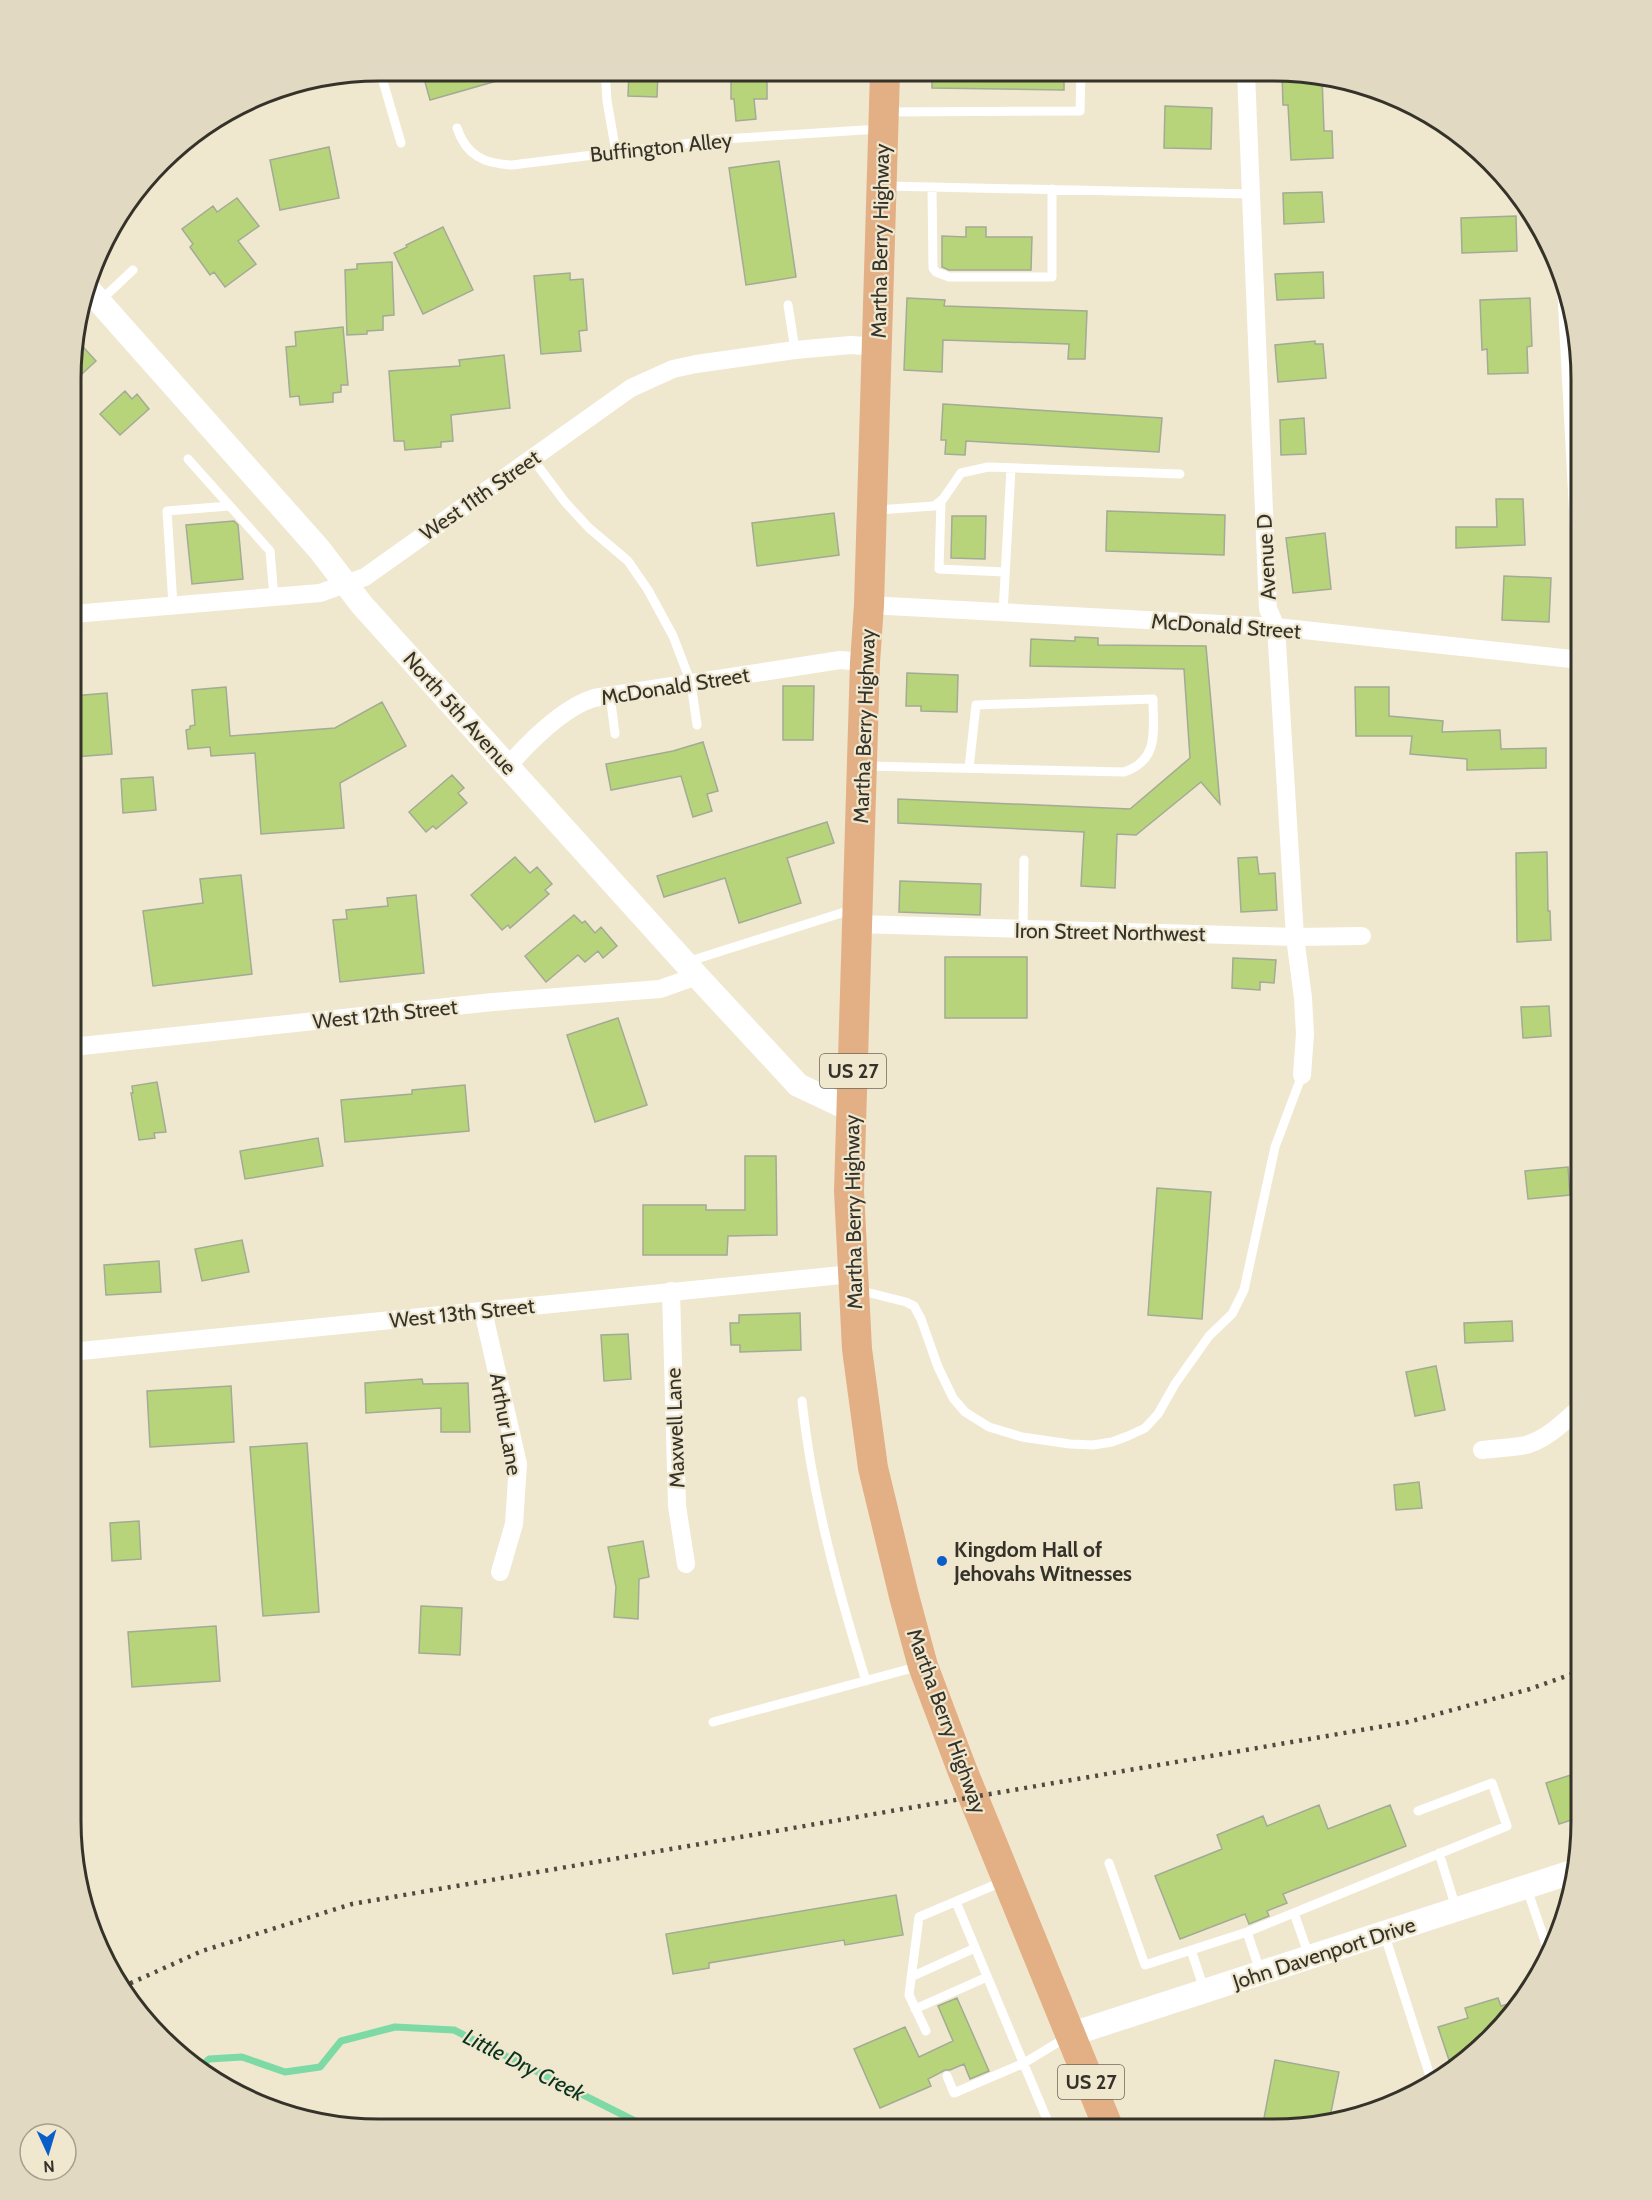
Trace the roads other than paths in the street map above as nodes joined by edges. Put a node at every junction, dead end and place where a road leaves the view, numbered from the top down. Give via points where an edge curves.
1 (383, 81) edge
2 (606, 81) edge
3 (885, 81) edge
4 (1081, 81) edge
5 (1246, 81) edge
6 (883, 120) junction
7 (457, 128) dead end
8 (401, 143) dead end
9 (616, 152) junction
10 (880, 186) junction
11 (932, 187) junction
12 (1052, 189) junction
13 (1251, 195) junction
14 (134, 270) dead end
15 (94, 296) edge
16 (788, 305) dead end
17 (877, 347) junction
18 (795, 350) junction
19 (1570, 360) edge
20 (1571, 379) edge
21 (532, 458) junction
22 (188, 459) dead end
23 (1011, 468) junction
24 (1180, 474) dead end
25 (941, 502) junction
26 (230, 506) junction
27 (872, 510) junction
28 (1005, 572) junction
29 (346, 584) junction
30 (274, 597) junction
31 (173, 605) junction
32 (869, 605) junction
33 (81, 613) edge
34 (1003, 614) junction
35 (1276, 627) junction
36 (1571, 659) edge
37 (865, 662) junction
38 (691, 683) junction
39 (610, 695) junction
40 (697, 725) dead end
41 (615, 734) dead end
42 (508, 766) junction
43 (861, 766) junction
44 (969, 768) junction
45 (1024, 860) dead end
46 (857, 916) junction
47 (1023, 930) junction
48 (1362, 936) dead end
49 (1295, 937) junction
50 (691, 969) junction
51 (81, 1046) edge
52 (1302, 1075) joint
53 (851, 1110) junction
54 (853, 1281) junction
55 (671, 1291) junction
56 (483, 1311) junction
57 (81, 1351) edge
58 (802, 1401) dead end
59 (1571, 1415) edge
60 (1482, 1450) dead end
61 (686, 1564) dead end
62 (500, 1572) dead end
63 (923, 1666) junction
64 (866, 1681) junction
65 (713, 1722) dead end
66 (1418, 1811) dead end
67 (1439, 1853) junction
68 (1109, 1863) dead end
69 (1566, 1874) edge
70 (1008, 1880) junction
71 (1527, 1887) junction
72 (956, 1902) junction
73 (1457, 1909) junction
74 (1294, 1913) junction
75 (1247, 1932) junction
76 (1384, 1933) junction
77 (1545, 1941) edge
78 (975, 1948) junction
79 (1191, 1950) junction
80 (1310, 1958) junction
81 (1261, 1973) junction
82 (912, 1977) junction
83 (987, 1977) junction
84 (1205, 1992) junction
85 (915, 2009) junction
86 (926, 2031) dead end
87 (1072, 2034) junction
88 (1024, 2063) junction
89 (1430, 2075) edge
90 (948, 2076) dead end
91 (1047, 2119) edge
92 (1105, 2119) edge

1 - 8 lane
2 - 9 lane
3 - 6 main road, Martha Berry Highway / US 27
4 - 6 lane, Buffington Alley via 1080,111
5 - 13 street, Avenue D
6 - 9 lane, Buffington Alley
6 - 10 main road, Martha Berry Highway / US 27
7 - 9 lane, Buffington Alley via 462,144 476,155 502,164
10 - 11 lane
10 - 17 main road, Martha Berry Highway / US 27
11 - 12 lane
11 - 12 lane via 933,268 949,277 1052,277
12 - 13 lane
13 - 35 street, Avenue D via 1268,609
14 - 15 lane
15 - 29 street, North 5th Avenue
16 - 18 lane
17 - 18 street, West 11th Street
17 - 27 main road, Martha Berry Highway / US 27
18 - 21 street, West 11th Street via 673,369 631,388
19 - 20 street
21 - 29 street, West 11th Street via 365,577
21 - 38 lane via 589,528 628,561 673,636
22 - 26 lane
23 - 24 lane
23 - 25 lane via 988,467 961,473
23 - 28 lane
25 - 27 lane via 934,506
25 - 28 lane via 939,569
26 - 30 lane via 270,551
26 - 31 lane via 167,511
27 - 32 main road, Martha Berry Highway / US 27
28 - 34 lane
29 - 30 street, West 11th Street via 320,593
29 - 42 street, North 5th Avenue
30 - 31 street, West 11th Street
31 - 33 street, West 11th Street
32 - 34 street, McDonald Street
32 - 37 main road, Martha Berry Highway / US 27
34 - 35 street, McDonald Street
35 - 36 street, McDonald Street
35 - 49 street, Avenue D
37 - 38 street, McDonald Street via 840,660
37 - 43 main road, Martha Berry Highway / US 27
38 - 39 street, McDonald Street
38 - 40 lane
39 - 41 lane
39 - 42 street, McDonald Street via 582,702 570,710 526,745
42 - 50 street, North 5th Avenue
43 - 44 lane
43 - 46 main road, Martha Berry Highway / US 27
44 - 44 lane via 1124,772 1136,768 1147,759 1151,745 1153,699 976,705
45 - 47 lane
46 - 47 street, Iron Street Northwest
46 - 50 lane
46 - 53 main road, Martha Berry Highway / US 27
47 - 49 street, Iron Street Northwest
48 - 49 street, Iron Street Northwest
49 - 52 street, Avenue D via 1304,998
50 - 51 street, West 12th Street via 660,989 493,1002
50 - 53 street, North 5th Avenue via 798,1085
52 - 54 lane via 1275,1147 1244,1290 1232,1314 1209,1336 1158,1414 1145,1428 1128,1436 1093,1445 1070,1444 1022,1437 989,1427 965,1412 953,1398 914,1306
53 - 54 main road, Martha Berry Highway / US 27
54 - 55 street, West 13th Street
54 - 63 main road, Martha Berry Highway / US 27 via 857,1349 873,1468
55 - 56 street, West 13th Street
55 - 61 street, Maxwell Lane via 677,1506
56 - 57 street, West 13th Street
56 - 62 street, Arthur Lane via 518,1464 514,1524
58 - 64 lane via 819,1504
59 - 60 street via 1536,1441
63 - 64 lane
63 - 70 main road, Martha Berry Highway / US 27
64 - 65 lane
66 - 67 lane via 1492,1783 1507,1826
67 - 73 lane
67 - 74 lane
68 - 79 lane via 1145,1965
69 - 71 street, John Davenport Drive
70 - 72 lane
70 - 87 main road, Martha Berry Highway / US 27
71 - 73 street, John Davenport Drive
71 - 77 lane
72 - 78 lane
72 - 82 lane via 919,1917
73 - 76 street, John Davenport Drive
74 - 75 lane
74 - 80 lane
75 - 79 lane
75 - 81 lane
76 - 80 street, John Davenport Drive
76 - 89 lane
78 - 82 lane
78 - 83 lane
79 - 84 lane
80 - 81 street, John Davenport Drive
81 - 84 street, John Davenport Drive
82 - 85 lane via 909,1995
83 - 85 lane
83 - 88 lane
84 - 87 street, John Davenport Drive
85 - 86 lane
87 - 88 lane
87 - 92 main road, Martha Berry Highway / US 27
88 - 90 lane via 954,2093
88 - 91 lane

